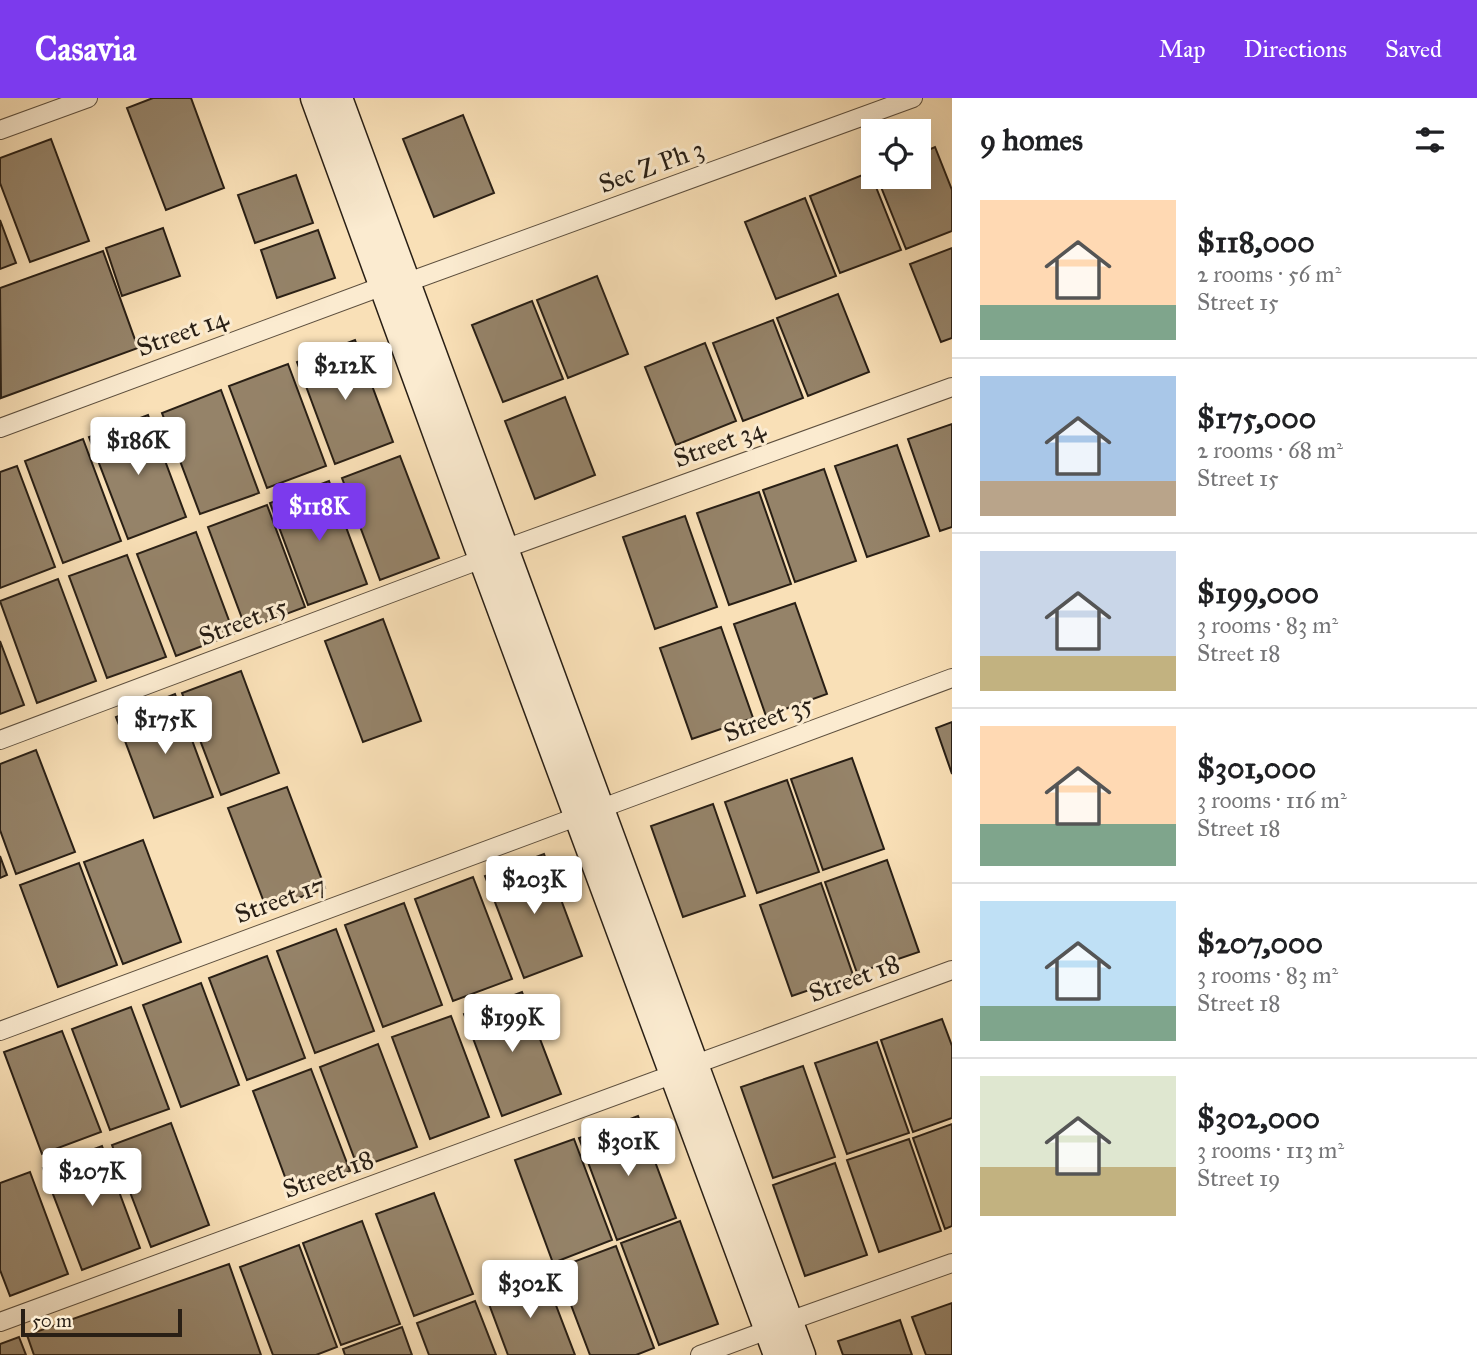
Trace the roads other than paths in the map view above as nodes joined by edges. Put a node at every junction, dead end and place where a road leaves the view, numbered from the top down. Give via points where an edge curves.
1 (88, 98) edge
2 (314, 98) edge
3 (339, 98) edge
4 (913, 98) edge
5 (0, 130) edge
6 (395, 284) junction
7 (952, 387) edge
8 (0, 428) edge
9 (493, 554) junction
10 (952, 678) edge
11 (0, 740) edge
12 (590, 812) junction
13 (952, 970) edge
14 (0, 1031) edge
15 (685, 1069) junction
16 (952, 1263) edge
17 (0, 1322) edge
18 (779, 1325) junction
19 (700, 1355) edge
20 (777, 1355) edge
21 (802, 1355) edge

1 - 5 street
2 - 6 main road
3 - 6 main road
4 - 6 street, Sec Z Ph 3
6 - 8 street, Street 14
6 - 9 main road
7 - 9 street, Street 34
9 - 11 street, Street 15
9 - 12 main road
10 - 12 street, Street 35
12 - 14 street, Street 17
12 - 15 main road
13 - 15 street, Street 18
15 - 17 street, Street 18
15 - 18 main road
16 - 18 street
18 - 19 street
18 - 20 main road
18 - 21 main road

